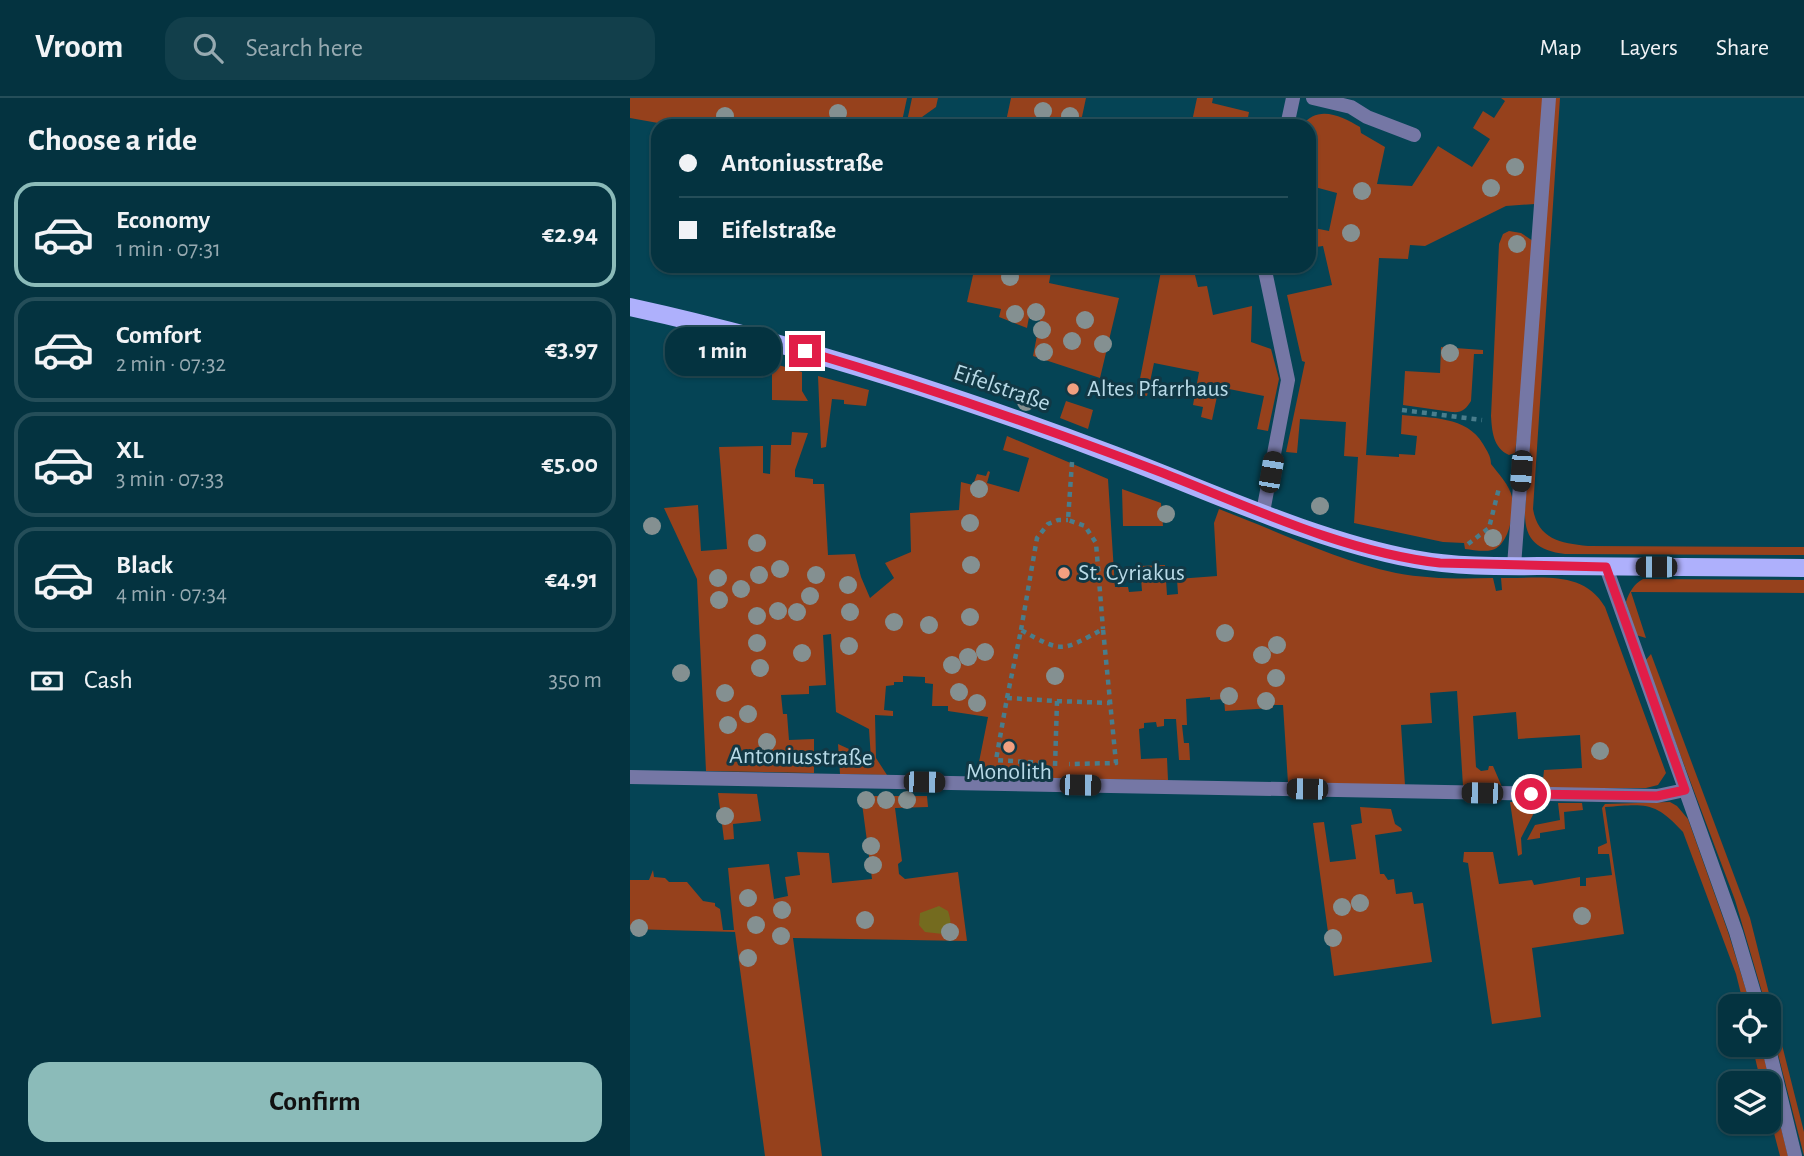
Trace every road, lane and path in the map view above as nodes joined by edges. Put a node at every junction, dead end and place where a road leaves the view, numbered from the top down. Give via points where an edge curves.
1 (1293, 98) edge
2 (1313, 98) edge
3 (1549, 98) edge
4 (1288, 119) edge
5 (1414, 135) dead end
6 (1265, 273) edge
7 (630, 307) edge
8 (1402, 410) dead end
9 (1482, 420) dead end
10 (1072, 463) dead end
11 (1501, 479) dead end
12 (1263, 512) junction
13 (1068, 520) junction
14 (1465, 546) dead end
15 (1514, 566) junction
16 (1606, 567) junction
17 (1804, 568) edge
18 (1103, 629) junction
19 (1021, 630) junction
20 (1007, 698) junction
21 (1057, 701) junction
22 (1110, 703) junction
23 (1055, 764) junction
24 (630, 777) edge
25 (1055, 784) junction
26 (1685, 790) junction
27 (1754, 994) edge
28 (1771, 1057) edge
29 (1795, 1156) edge

1 - 4 street
2 - 5 street via 1351,107
3 - 15 street
6 - 12 street via 1288,380
7 - 12 main road, Eifelstraße via 735,331 936,391
8 - 9 path
10 - 13 path
11 - 14 path via 1489,528
12 - 15 main road, Eifelstraße via 1400,557
13 - 18 path via 1085,526 1096,543
13 - 19 path via 1048,524 1037,538
15 - 16 main road, Eifelstraße
16 - 17 main road, Eifelstraße
16 - 26 street
18 - 19 path via 1070,647 1050,646
18 - 22 path
19 - 20 path
20 - 21 path
20 - 23 path via 996,760
21 - 22 path
21 - 23 path
22 - 23 path via 1116,763
23 - 25 path
24 - 25 street, Antoniusstraße
25 - 26 street, Antoniusstraße via 1657,796
26 - 27 street
28 - 29 street

